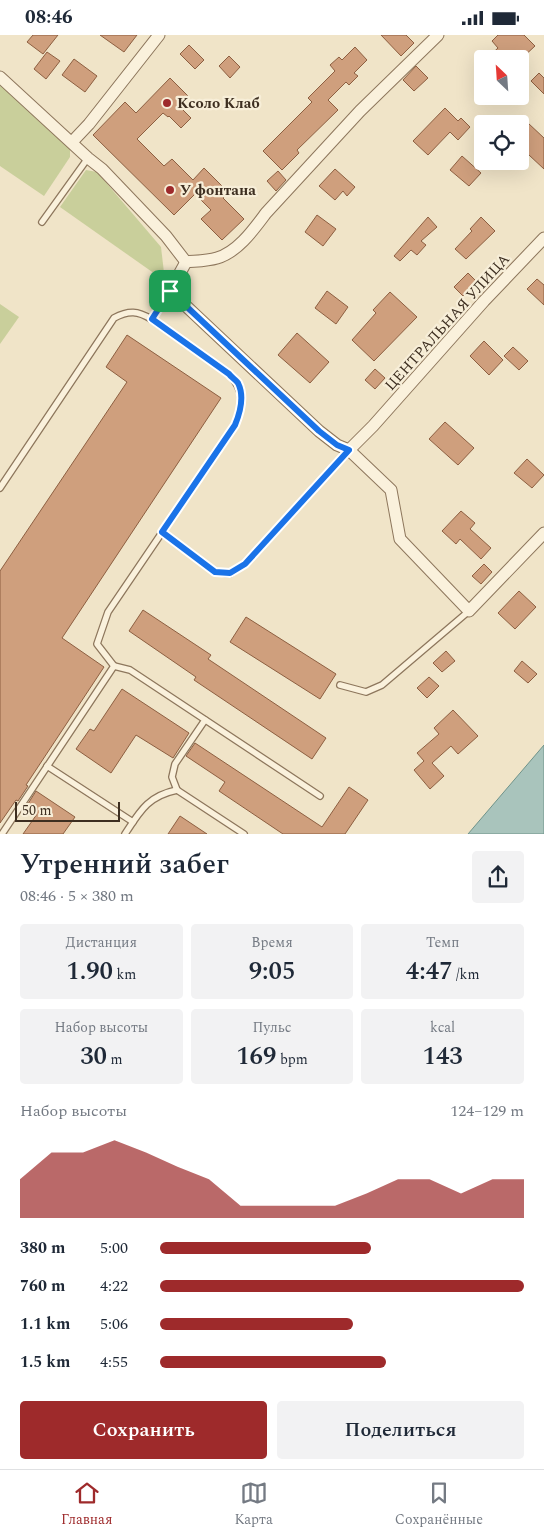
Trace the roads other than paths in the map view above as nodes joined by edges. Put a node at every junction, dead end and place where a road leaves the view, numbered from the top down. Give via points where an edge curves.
1 (158, 35) edge
2 (438, 35) edge
3 (0, 77) edge
4 (72, 142) junction
5 (88, 158) junction
6 (42, 222) dead end
7 (544, 238) edge
8 (186, 262) junction
9 (170, 291) junction
10 (152, 319) junction
11 (349, 450) junction
12 (0, 488) edge
13 (162, 532) junction
14 (544, 533) edge
15 (469, 611) junction
16 (114, 666) junction
17 (340, 685) dead end
18 (205, 720) junction
19 (47, 766) junction
20 (177, 790) junction
21 (320, 797) dead end
22 (133, 822) junction
23 (2, 834) edge
24 (125, 834) edge
25 (244, 834) edge

1 - 4 street
2 - 8 street via 360,111 235,248 219,258
3 - 4 street
4 - 5 street
5 - 6 lane
5 - 8 street via 159,229
7 - 11 street, ЦЕНТРАЛЬНАЯ УЛИЦА
8 - 9 street
9 - 10 lane
9 - 11 street via 319,431
10 - 12 lane via 132,311 114,318
10 - 13 lane via 229,374 238,383 241,397 241,411 235,425
11 - 13 lane via 245,564 230,573 215,572
11 - 15 street via 391,490 400,539
13 - 16 lane via 108,612 97,644
14 - 15 street
15 - 17 lane via 382,685 366,692
16 - 18 lane via 130,670
16 - 19 lane
18 - 20 lane via 175,764 172,777
18 - 21 lane
19 - 22 lane
19 - 23 lane
20 - 22 lane via 162,793 142,808
20 - 25 lane
22 - 24 lane

